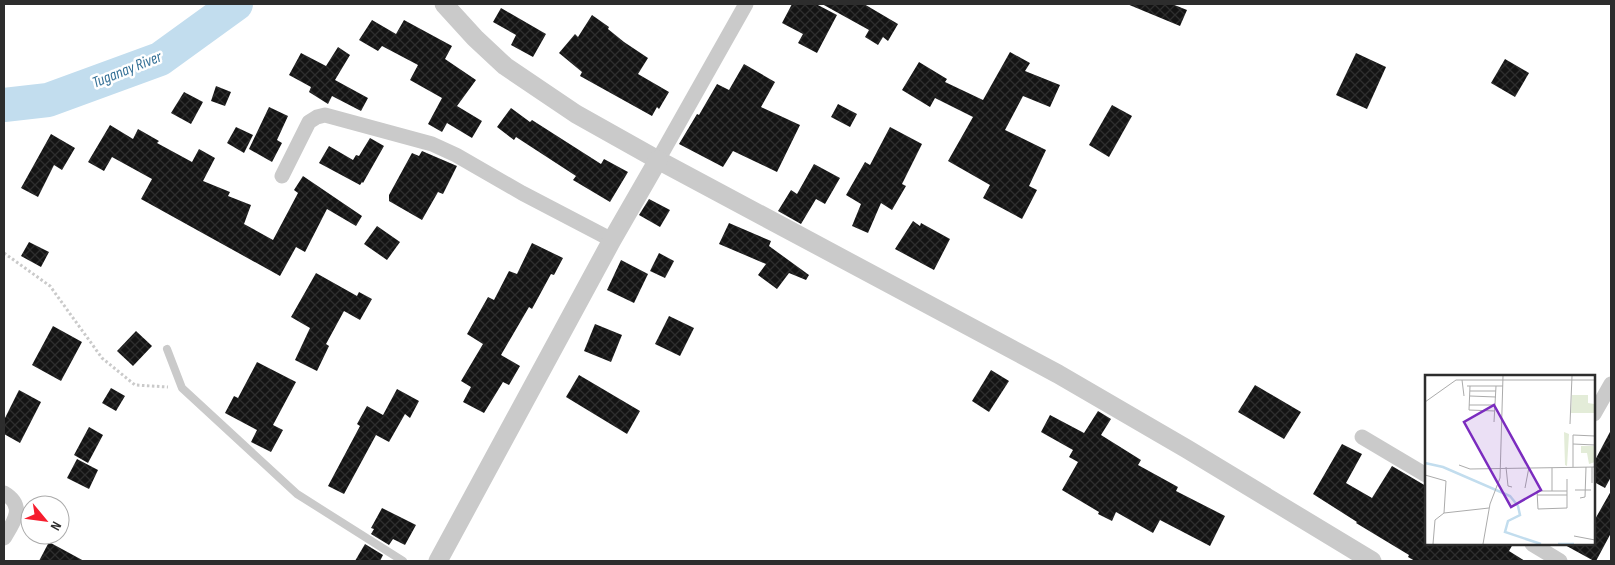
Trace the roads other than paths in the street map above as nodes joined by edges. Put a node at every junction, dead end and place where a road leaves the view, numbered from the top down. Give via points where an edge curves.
1 (444, 4) edge
2 (746, 4) edge
3 (658, 160) junction
4 (282, 176) dead end
5 (612, 240) junction
6 (167, 348) dead end
7 (1611, 384) edge
8 (1595, 412) edge
9 (1362, 437) dead end
10 (1425, 474) edge
11 (4, 493) edge
12 (4, 538) edge
13 (1534, 545) edge
14 (404, 561) edge
15 (438, 561) edge
16 (1372, 561) edge
17 (1560, 561) edge

1 - 3 street via 505,66 576,114
2 - 3 street
3 - 5 street
3 - 16 street via 1058,374
4 - 5 street via 309,122 325,115 432,144
5 - 15 street
6 - 14 lane via 182,388 297,494
7 - 8 street
9 - 10 street
11 - 12 street via 17,507
13 - 17 street

